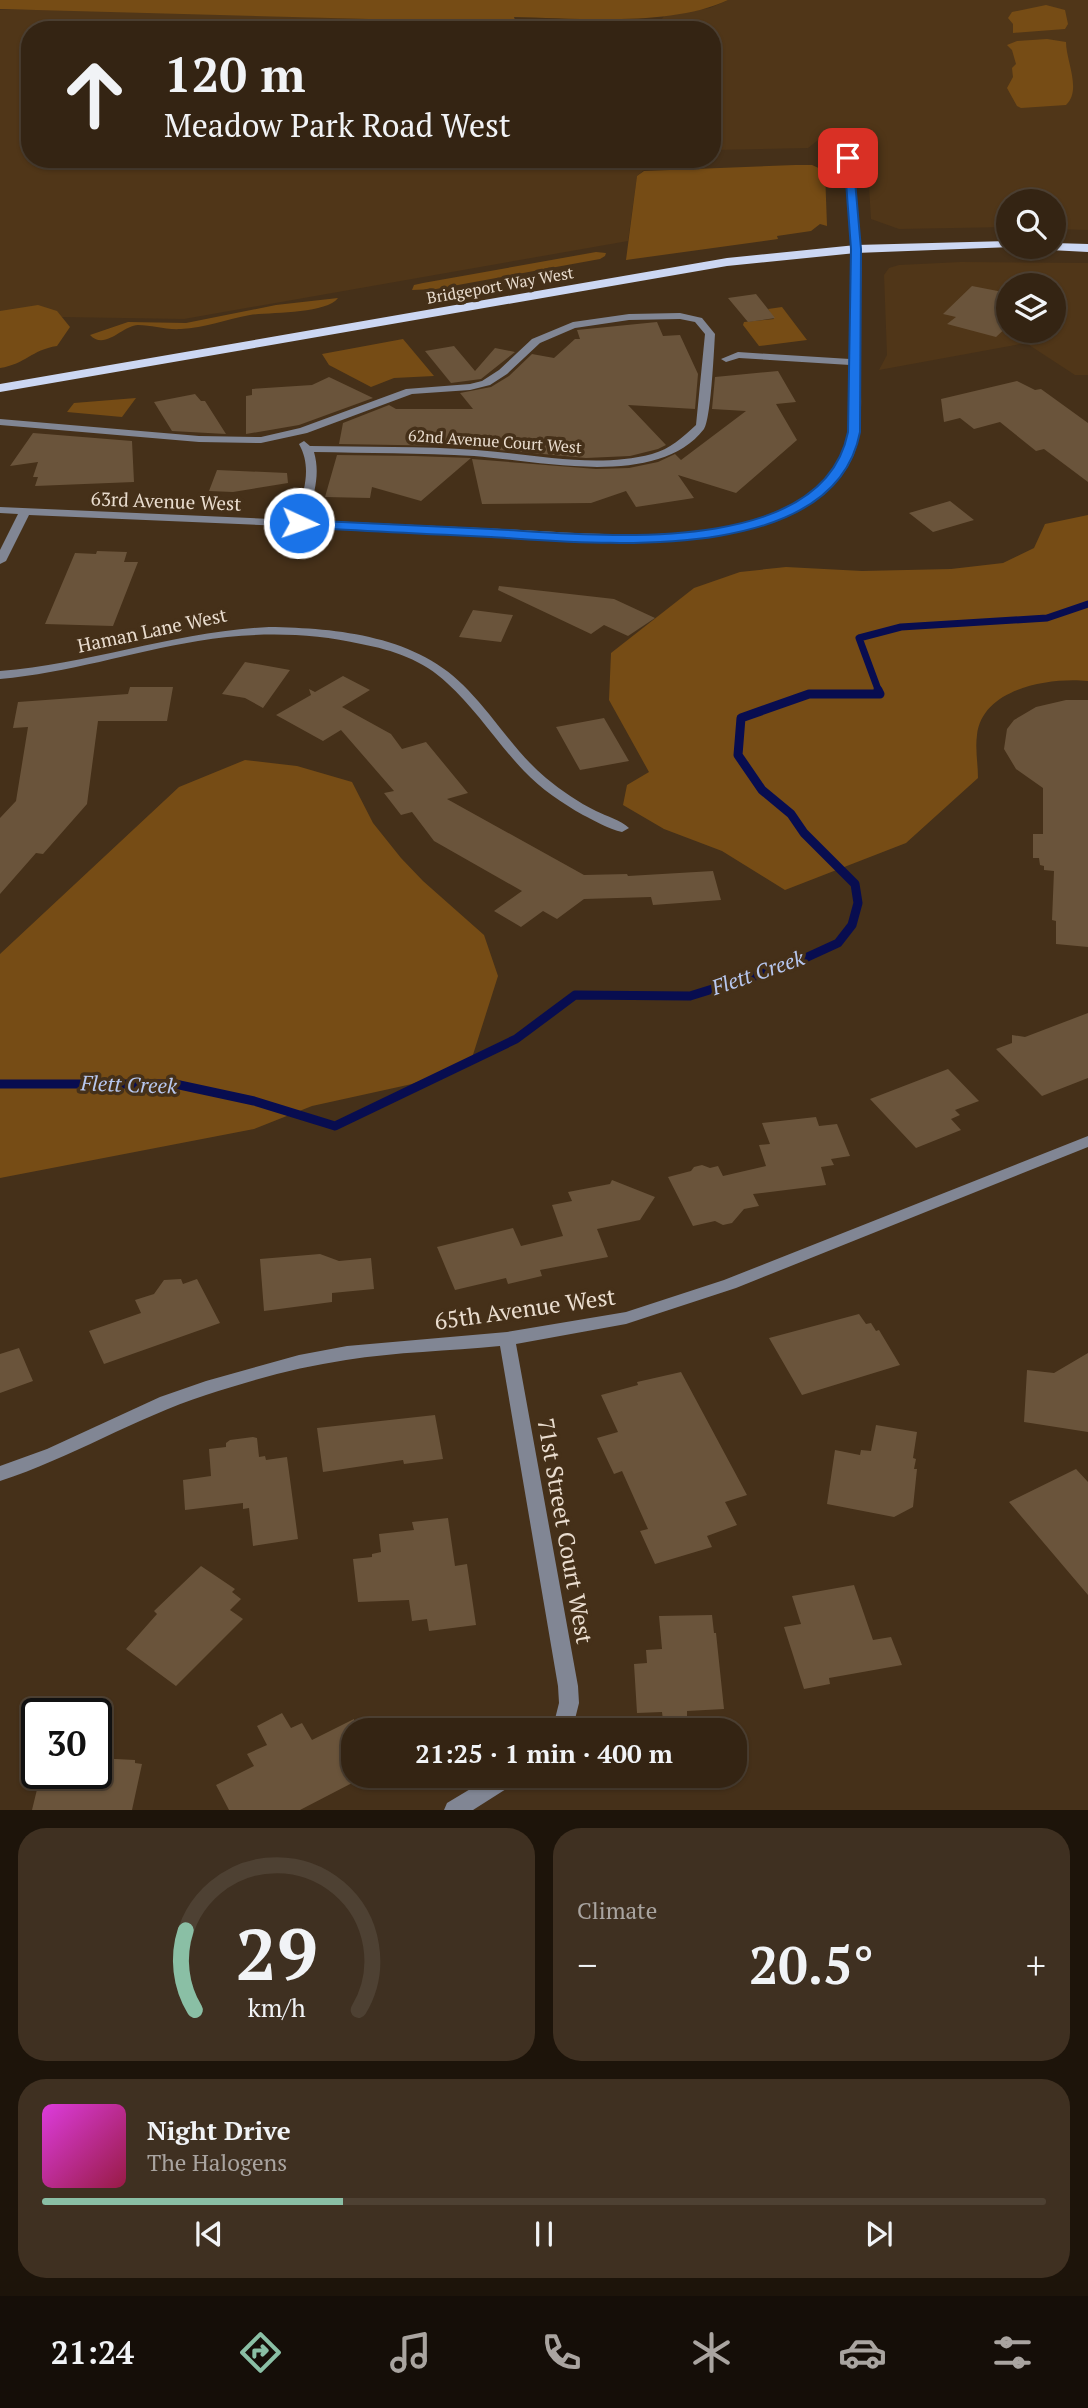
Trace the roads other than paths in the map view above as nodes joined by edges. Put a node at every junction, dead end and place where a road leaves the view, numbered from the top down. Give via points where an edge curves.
1 (848, 158) dead end
2 (996, 245) edge
3 (1066, 247) edge
4 (1088, 248) edge
5 (856, 249) junction
6 (709, 358) junction
7 (854, 362) junction
8 (0, 388) edge
9 (0, 422) edge
10 (292, 435) junction
11 (308, 449) junction
12 (0, 510) edge
13 (25, 512) junction
14 (299, 523) junction
15 (0, 561) edge
16 (0, 675) edge
17 (622, 828) dead end
18 (1088, 1140) edge
19 (507, 1339) junction
20 (0, 1474) edge
21 (565, 1718) edge
22 (490, 1788) edge
23 (454, 1810) edge

1 - 5 street, 63rd Avenue West
2 - 5 main road, Bridgeport Way West
3 - 4 main road
5 - 7 street, 63rd Avenue West
5 - 8 main road, Bridgeport Way West via 706,265
6 - 7 street via 794,365
6 - 10 street via 710,334 694,318 585,322 551,332 486,383 400,394
6 - 11 street, 62nd Avenue Court West via 699,429 669,450 638,460 573,463 475,453
7 - 14 street, 63rd Avenue West via 854,432 851,449 838,472 789,510 725,532 603,539
9 - 10 street via 229,441
10 - 11 street
11 - 14 street via 312,472
12 - 13 street, 63rd Avenue West
13 - 14 street, 63rd Avenue West
13 - 15 street
16 - 17 street, Haman Lane West via 60,669 168,642 237,631 297,631 369,642 414,655 443,672 539,778 577,807
18 - 19 street, 65th Avenue West via 730,1284 626,1318
19 - 20 street, 65th Avenue West via 347,1353 299,1362 166,1402
19 - 21 street, 71st Street Court West via 568,1686
22 - 23 street

